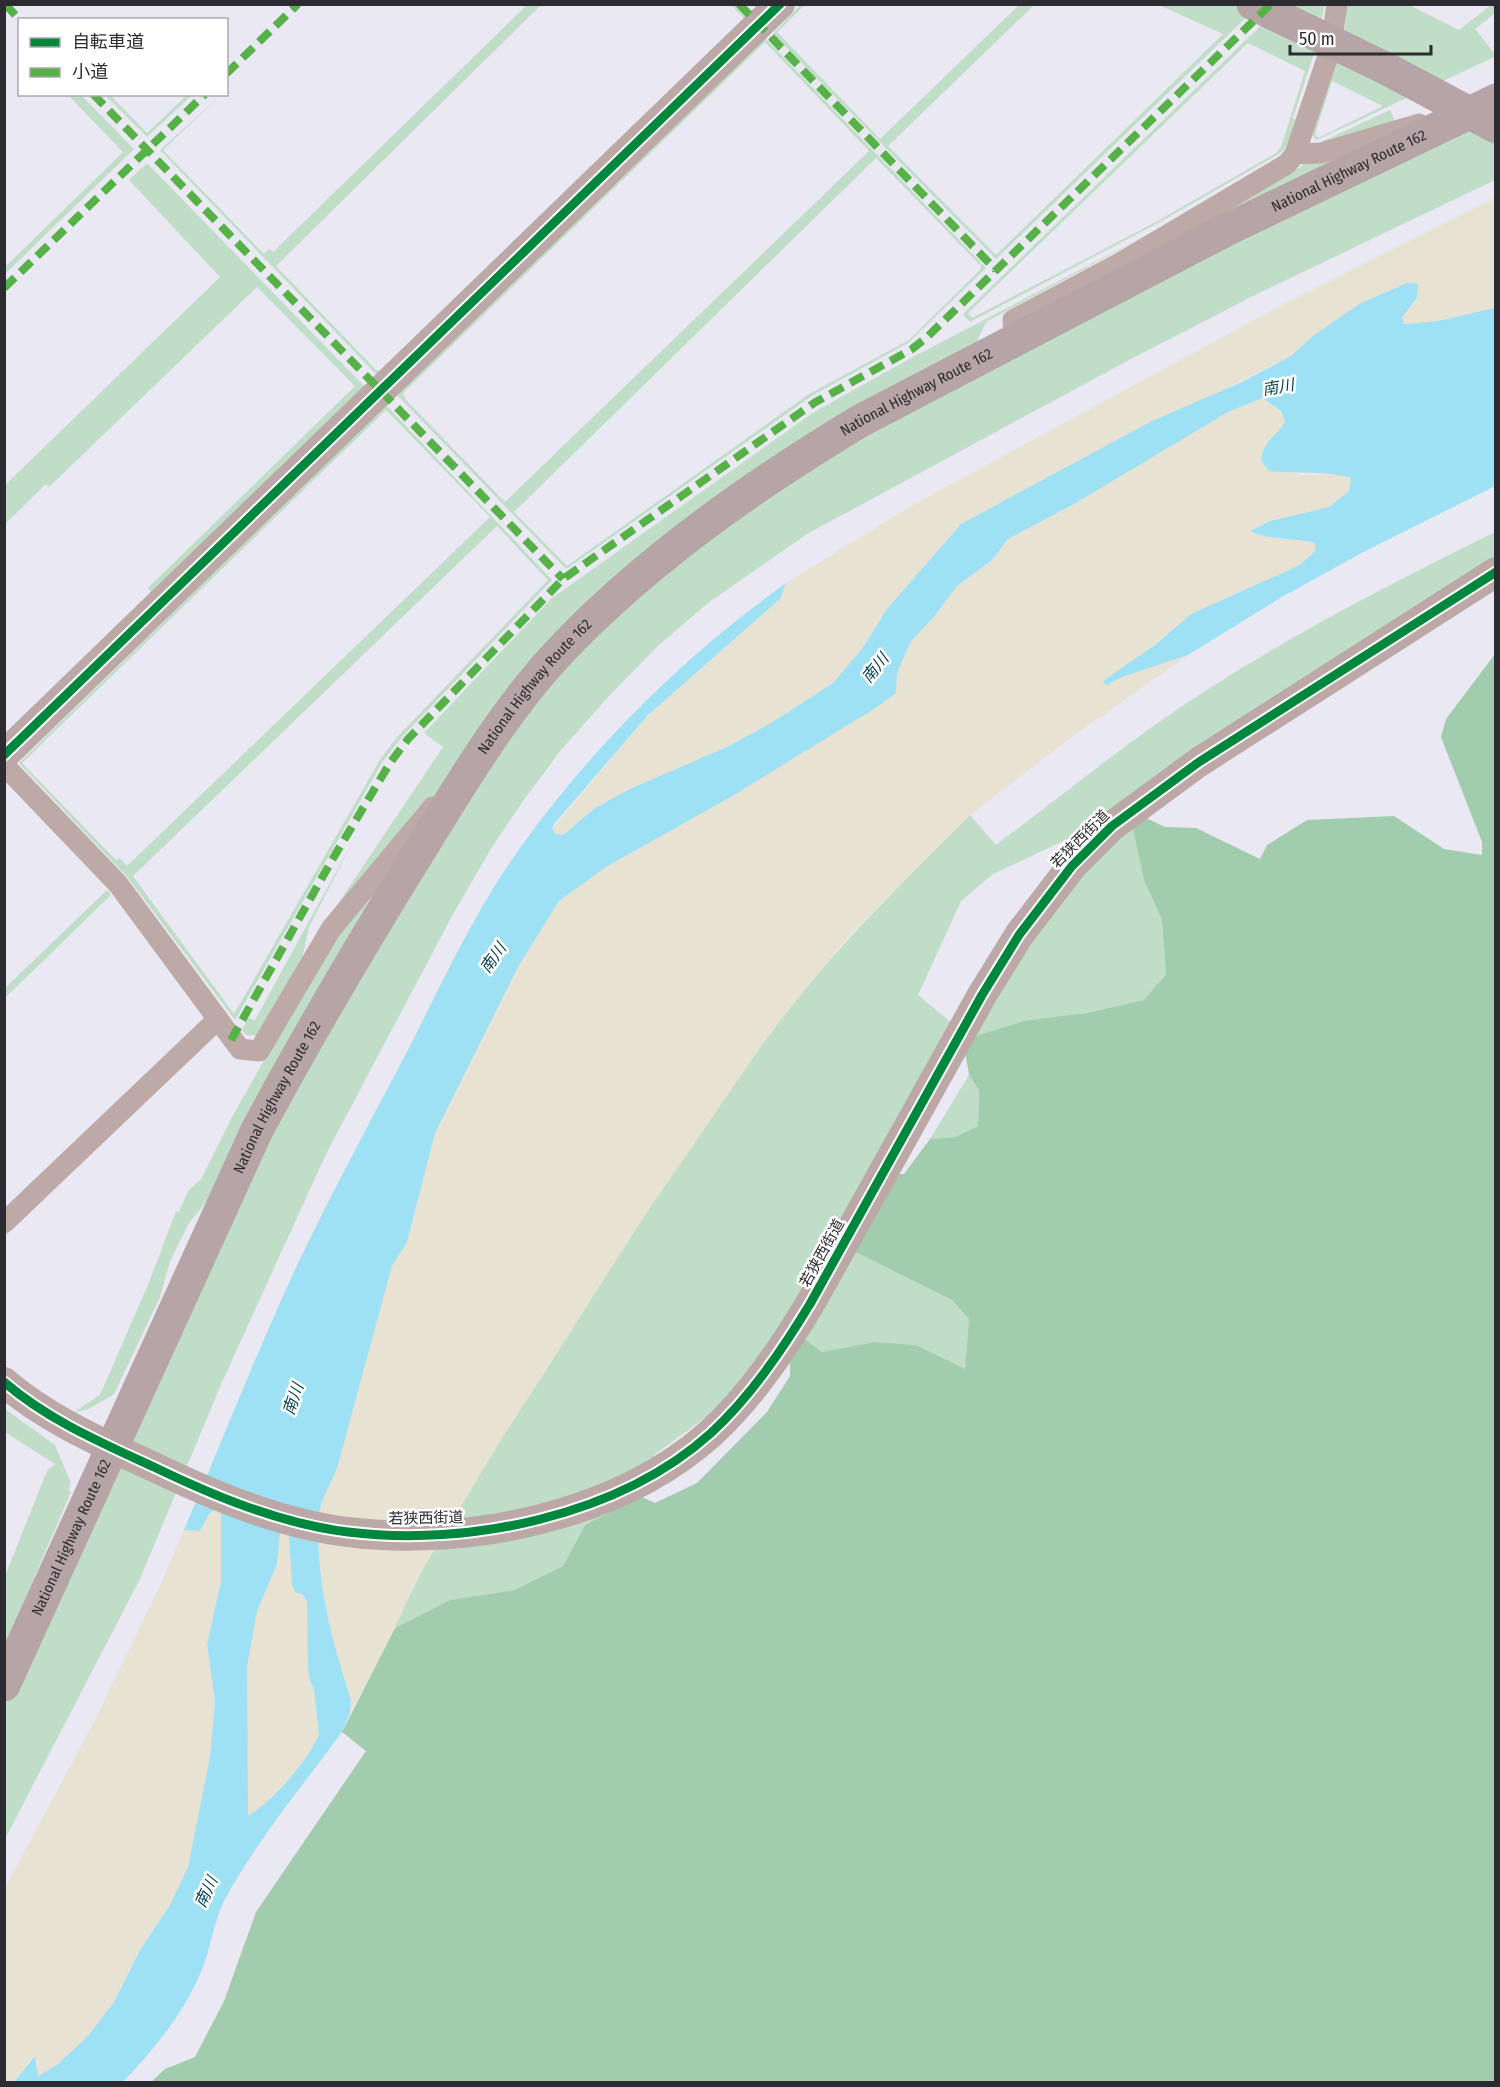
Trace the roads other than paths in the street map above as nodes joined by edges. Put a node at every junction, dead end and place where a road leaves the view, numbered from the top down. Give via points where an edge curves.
1 (780, 4) edge
2 (1253, 4) edge
3 (1337, 4) edge
4 (1496, 100) edge
5 (1446, 122) junction
6 (1496, 127) edge
7 (1295, 153) junction
8 (1014, 339) junction
9 (1496, 572) edge
10 (4, 755) edge
11 (4, 765) edge
12 (450, 803) junction
13 (218, 1020) junction
14 (4, 1223) edge
15 (4, 1382) edge
16 (119, 1451) junction
17 (4, 1685) edge

1 - 10 street
2 - 6 highway
3 - 7 street via 1330,47
4 - 5 highway, National Highway Route 162
5 - 7 street via 1428,121 1321,153
5 - 8 highway, National Highway Route 162
7 - 8 street via 1287,164 1272,173 1013,320
8 - 12 highway, National Highway Route 162 via 812,450 712,519 628,587 532,683
9 - 16 street, 若狭西街道 via 1199,762 1112,826 1072,866 1019,934 988,985 790,1337 725,1419 668,1465 609,1496 539,1518 484,1530 412,1536 348,1532 293,1520 199,1489
11 - 13 street via 118,884
12 - 13 street via 438,802 331,929 259,1051 240,1049
12 - 16 highway, National Highway Route 162 via 332,997 257,1130
13 - 14 street
15 - 16 street, 若狭西街道 via 59,1420
16 - 17 highway, National Highway Route 162

